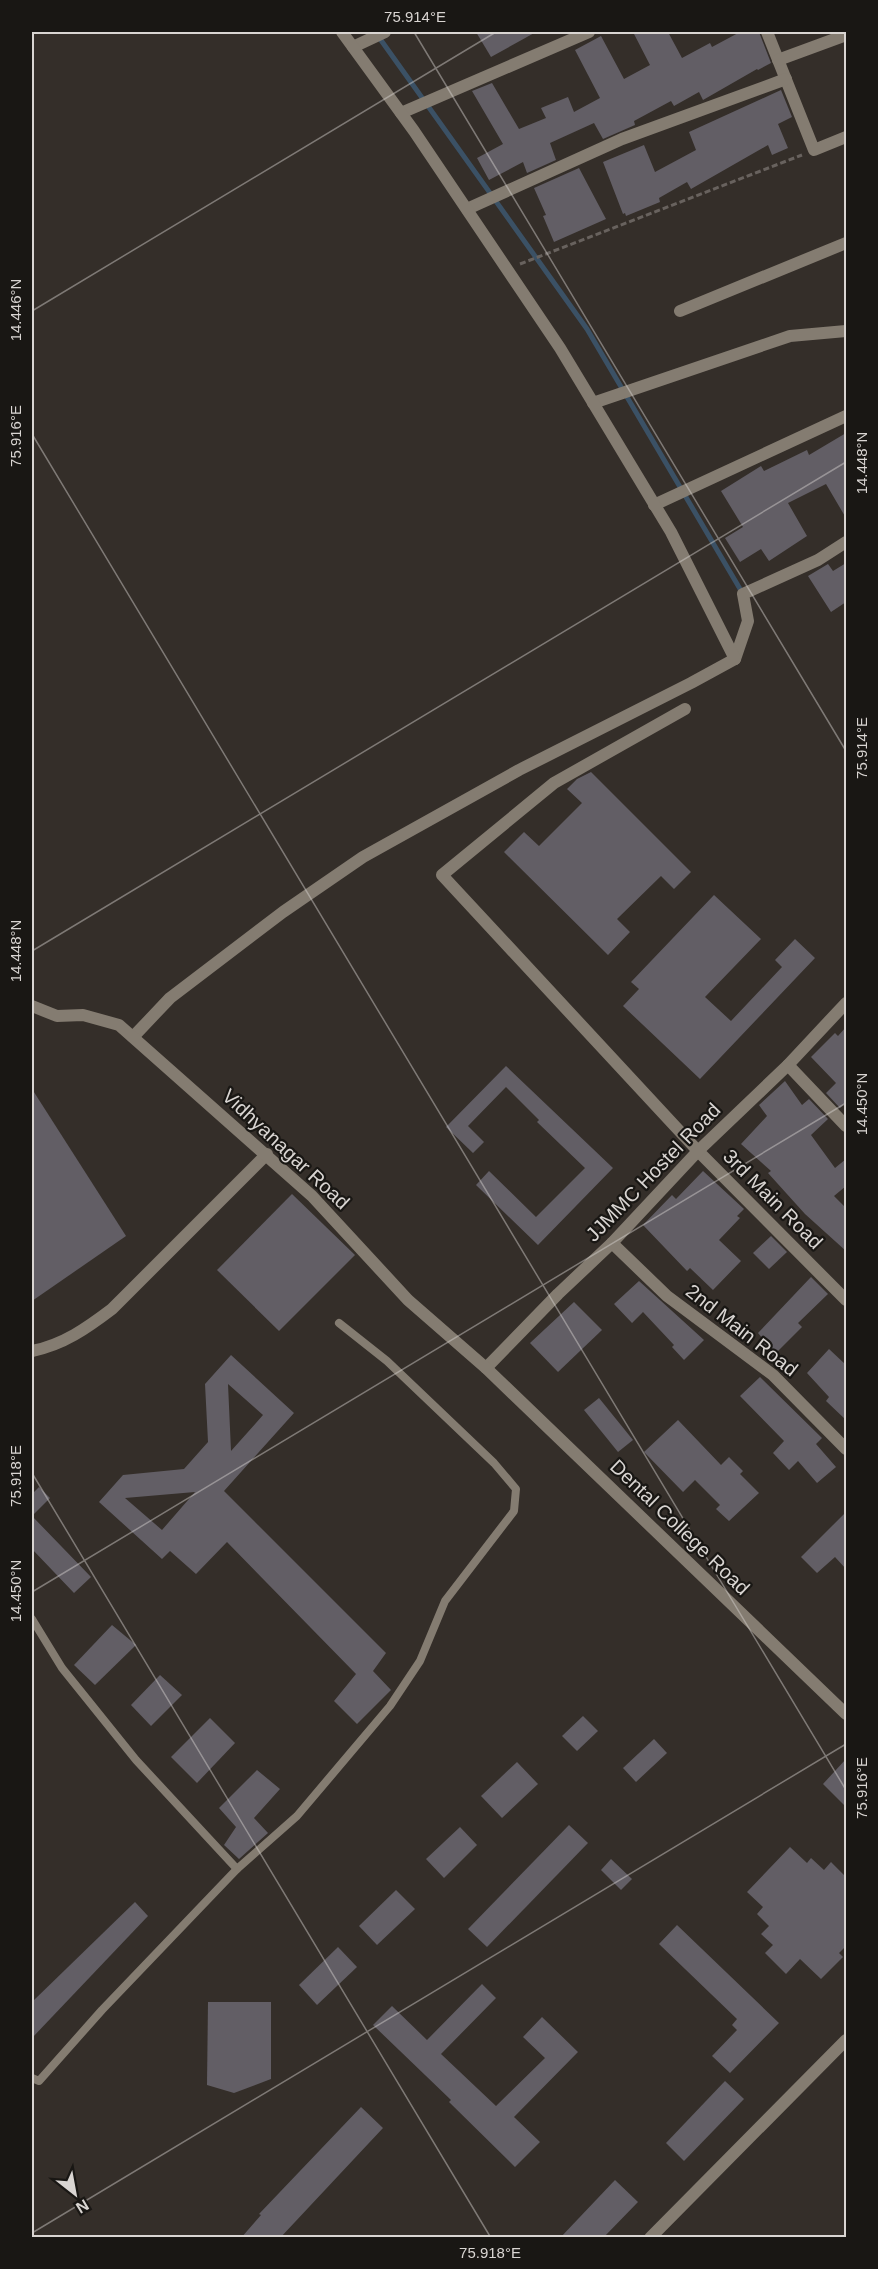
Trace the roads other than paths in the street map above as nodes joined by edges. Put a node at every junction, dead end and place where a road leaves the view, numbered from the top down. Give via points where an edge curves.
1 (342, 32) edge
2 (385, 32) edge
3 (589, 32) edge
4 (767, 32) edge
5 (846, 35) edge
6 (353, 47) junction
7 (778, 60) junction
8 (786, 79) junction
9 (401, 113) junction
10 (845, 140) edge
11 (467, 209) junction
12 (846, 243) edge
13 (680, 311) dead end
14 (846, 331) edge
15 (593, 403) junction
16 (846, 416) edge
17 (654, 505) junction
18 (846, 542) edge
19 (735, 659) junction
20 (686, 709) dead end
21 (846, 1003) edge
22 (32, 1006) edge
23 (133, 1037) junction
24 (788, 1065) junction
25 (846, 1126) edge
26 (698, 1151) junction
27 (267, 1154) junction
28 (612, 1243) junction
29 (846, 1300) edge
30 (339, 1323) dead end
31 (32, 1351) edge
32 (486, 1368) junction
33 (846, 1449) edge
34 (32, 1619) edge
35 (846, 1714) edge
36 (237, 1869) junction
37 (846, 2040) edge
38 (32, 2078) edge
39 (650, 2238) edge

1 - 6 street
2 - 6 street
3 - 9 street
4 - 7 street
5 - 7 street
6 - 9 street
7 - 8 street
8 - 10 street via 814,150
8 - 11 street via 622,139
9 - 11 street
11 - 15 street
12 - 13 street
14 - 15 street via 790,336
15 - 17 street
16 - 17 street
17 - 19 street
18 - 19 street via 818,560 743,594 748,621
19 - 23 street via 519,770 363,857 282,912 170,998
20 - 26 street, 3rd Main Road via 554,783 442,875
21 - 24 street, JJMMC Hostel Road
22 - 23 street, Vidhyanagar Road via 57,1016 83,1015 119,1025
23 - 27 street, Vidhyanagar Road
24 - 25 street
24 - 26 street, JJMMC Hostel Road
26 - 28 street, JJMMC Hostel Road
26 - 29 street, 3rd Main Road
27 - 31 street via 112,1309 84,1331
27 - 32 street, Vidhyanagar Road via 312,1196 408,1300
28 - 32 street, JJMMC Hostel Road
28 - 33 street, 2nd Main Road via 667,1296 773,1375
30 - 36 lane via 387,1361 494,1463 516,1489 514,1511 445,1601 420,1661 390,1706 297,1816
32 - 35 street, Dental College Road
34 - 36 lane via 62,1668 136,1760
36 - 38 lane via 39,2081
37 - 39 street

